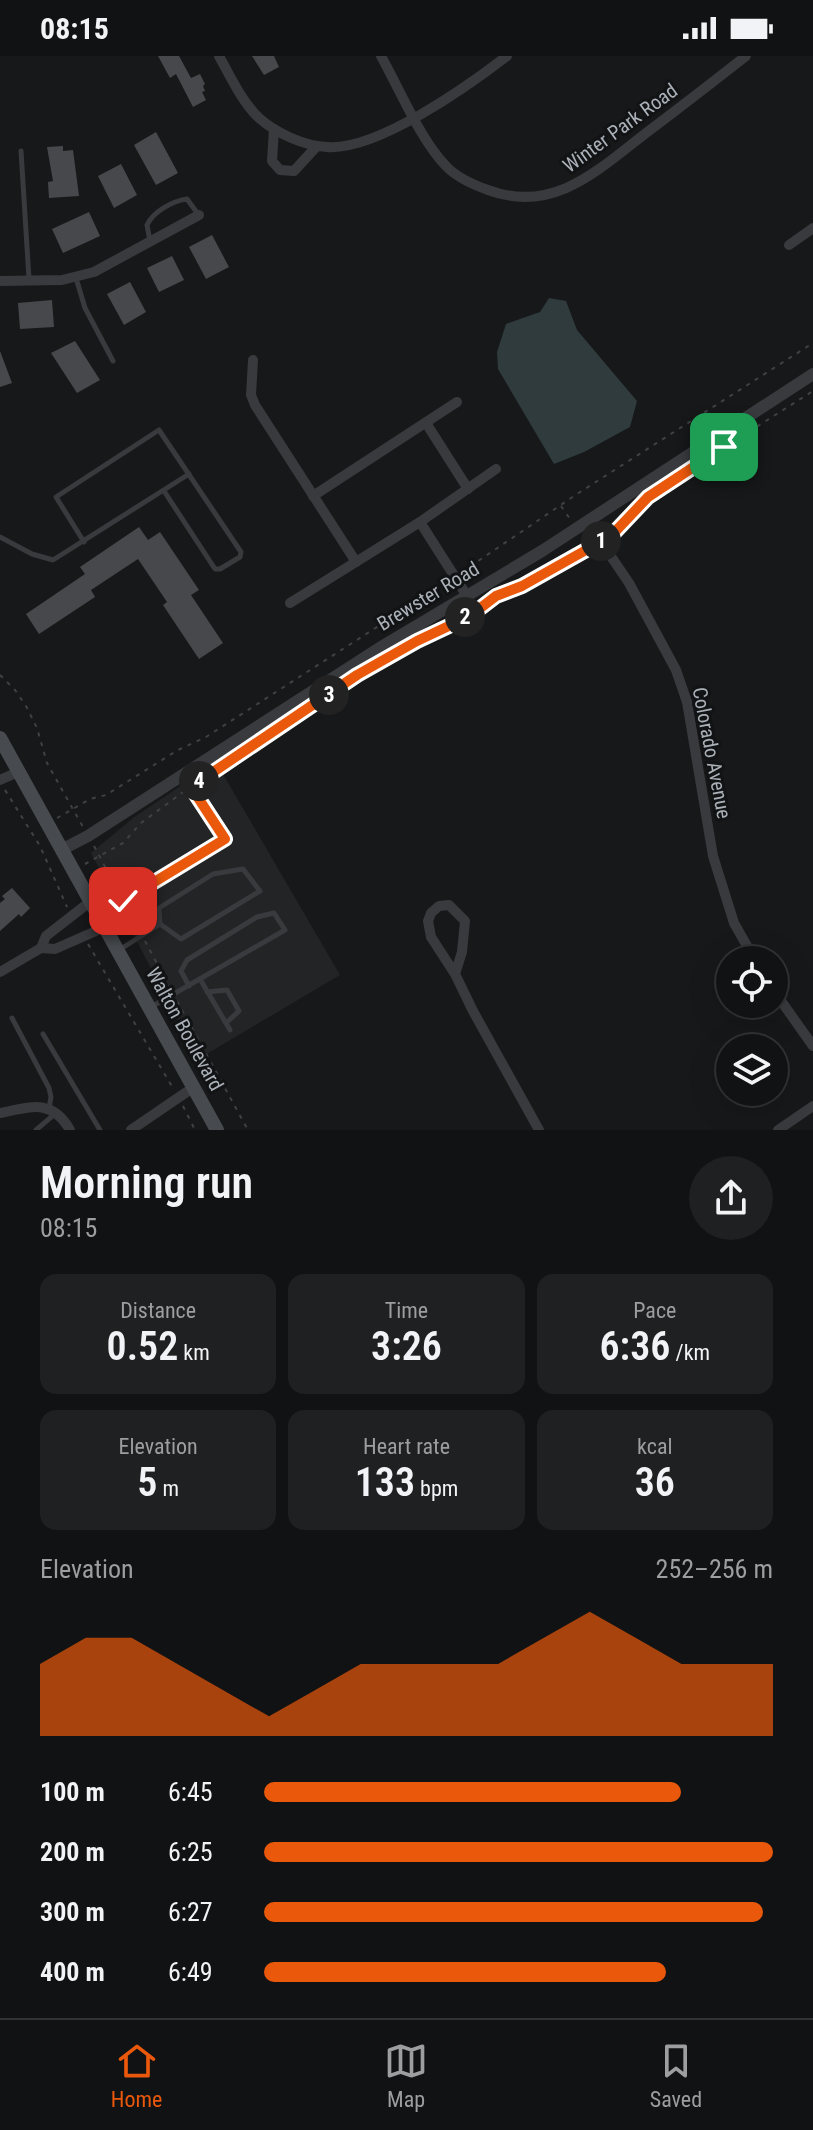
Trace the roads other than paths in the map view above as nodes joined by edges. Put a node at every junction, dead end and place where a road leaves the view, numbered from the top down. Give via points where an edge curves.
1 (219, 56) edge
2 (381, 56) edge
3 (507, 56) edge
4 (746, 56) edge
5 (414, 117) junction
6 (274, 129) junction
7 (317, 146) junction
8 (21, 151) dead end
9 (199, 215) joint
10 (813, 228) edge
11 (150, 242) junction
12 (789, 245) dead end
13 (75, 277) junction
14 (29, 280) junction
15 (0, 281) edge
16 (253, 360) dead end
17 (113, 361) dead end
18 (813, 374) edge
19 (457, 402) dead end
20 (426, 423) junction
21 (496, 469) dead end
22 (189, 474) junction
23 (468, 489) junction
24 (164, 491) junction
25 (313, 496) junction
26 (587, 521) junction
27 (420, 522) junction
28 (0, 537) edge
29 (84, 542) junction
30 (356, 562) junction
31 (467, 596) junction
32 (290, 603) dead end
33 (0, 738) edge
34 (18, 772) junction
35 (183, 774) junction
36 (0, 780) edge
37 (63, 849) junction
38 (98, 914) junction
39 (160, 924) junction
40 (747, 946) edge
41 (41, 948) junction
42 (118, 950) junction
43 (0, 972) edge
44 (455, 974) junction
45 (200, 979) junction
46 (189, 986) junction
47 (207, 992) junction
48 (150, 1008) junction
49 (788, 1011) edge
50 (12, 1018) dead end
51 (43, 1034) dead end
52 (813, 1046) edge
53 (194, 1087) junction
54 (813, 1106) edge
55 (53, 1111) junction
56 (0, 1113) edge
57 (36, 1130) edge
58 (70, 1130) edge
59 (100, 1130) edge
60 (131, 1130) edge
61 (217, 1130) edge
62 (539, 1130) edge
63 (778, 1130) edge

1 - 6 street via 257,117
2 - 5 street, Winter Park Road
3 - 5 street via 472,84
4 - 5 street, Winter Park Road via 584,180 552,194 523,199 476,186 447,167
5 - 7 street via 360,141
6 - 7 street
6 - 7 street via 272,161 280,170 294,171
8 - 14 lane
9 - 11 street
9 - 11 lane via 181,199 151,218 146,230
10 - 12 street
11 - 13 street
13 - 14 street
13 - 17 lane
14 - 15 street
16 - 25 street via 255,405
18 - 26 street, Brewster Road
19 - 20 street
20 - 23 street
20 - 25 street
21 - 23 street
22 - 24 lane
22 - 24 lane via 240,557 215,569
22 - 29 lane via 156,431 56,497
23 - 27 street
24 - 29 lane
25 - 30 street
26 - 31 street, Brewster Road
26 - 40 street, Colorado Avenue via 629,583 676,670 687,702 717,871
27 - 30 street
27 - 31 street
28 - 29 lane via 48,560
30 - 32 street
31 - 35 street, Brewster Road
33 - 34 main road, Walton Boulevard
34 - 36 street
34 - 37 main road, Walton Boulevard
35 - 37 street, Brewster Road
35 - 38 lane via 225,839
37 - 38 main road, Walton Boulevard
38 - 41 street via 71,916 46,936
38 - 41 street via 84,937 55,949
38 - 42 main road, Walton Boulevard
39 - 39 lane via 181,939 260,891 243,869 213,874 159,908
39 - 42 lane
41 - 43 street
42 - 48 main road, Walton Boulevard
44 - 44 street via 465,921 449,905 439,906 428,921 431,937
44 - 62 street
45 - 46 lane
45 - 46 lane via 285,930 274,913 187,960 181,971
45 - 47 lane
46 - 48 lane
47 - 47 lane via 228,1026 239,1011 227,990
48 - 53 main road, Walton Boulevard
49 - 52 street
50 - 55 lane via 49,1088
51 - 59 lane
53 - 60 street
53 - 61 main road, Walton Boulevard
54 - 63 street
55 - 56 street via 41,1106
55 - 57 lane
55 - 58 street

